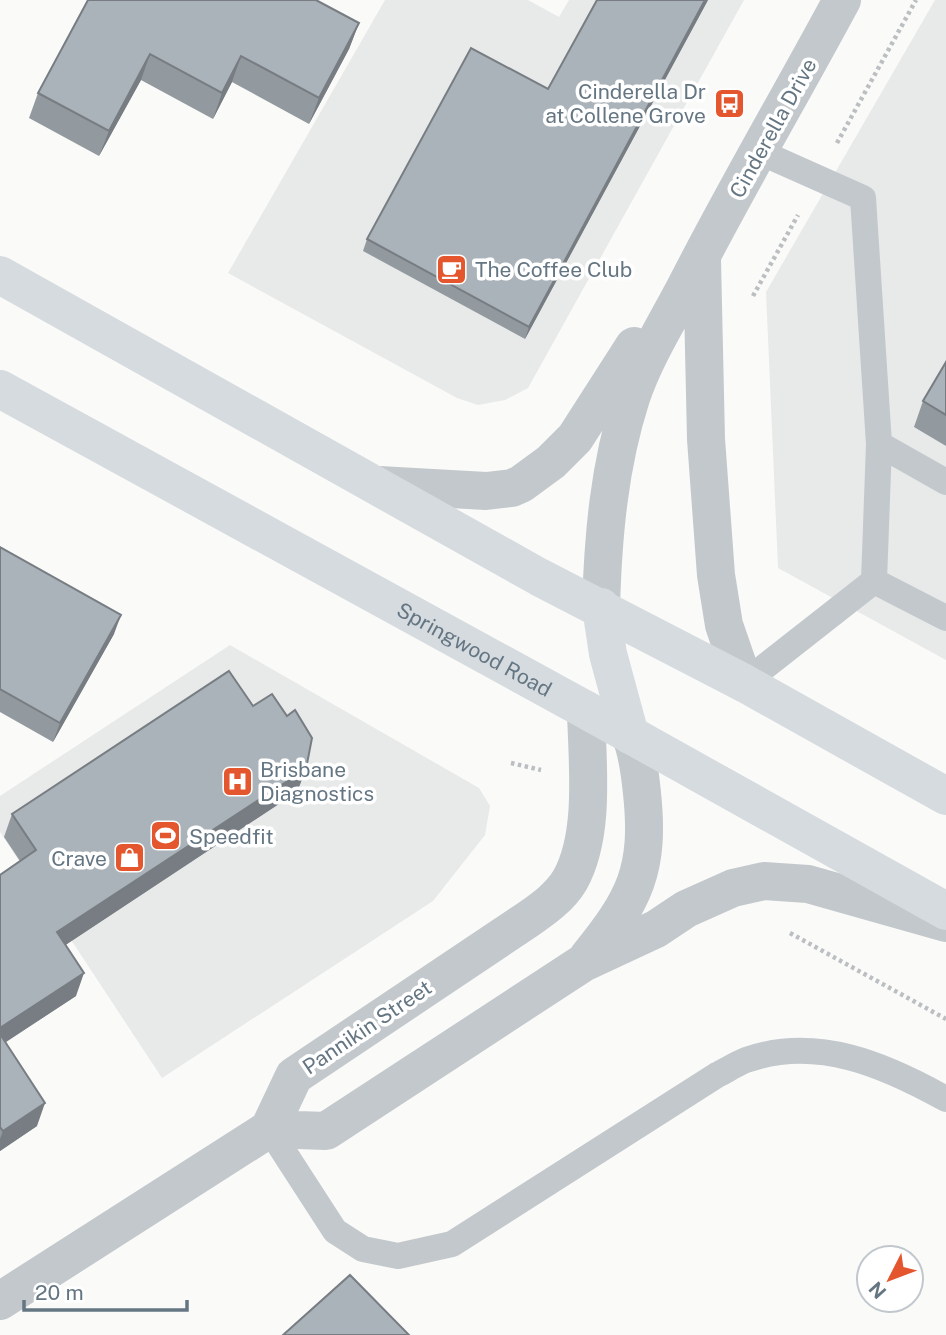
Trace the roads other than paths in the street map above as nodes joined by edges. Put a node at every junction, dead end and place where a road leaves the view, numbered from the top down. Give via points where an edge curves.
1 (842, 0) edge
2 (760, 152) junction
3 (702, 255) junction
4 (0, 275) edge
5 (0, 389) edge
6 (879, 444) junction
7 (946, 482) edge
8 (379, 485) junction
9 (874, 581) junction
10 (601, 607) junction
11 (946, 618) edge
12 (744, 682) junction
13 (586, 710) junction
14 (630, 735) junction
15 (946, 796) edge
16 (946, 911) edge
17 (946, 923) edge
18 (583, 963) junction
19 (946, 1099) edge
20 (269, 1129) junction
21 (0, 1301) edge

1 - 2 street, Cinderella Drive
2 - 3 street, Cinderella Drive
2 - 6 lane via 863,198
3 - 8 street via 648,325 575,438 528,480 512,488 486,491
3 - 10 street via 632,396 616,455 604,534
3 - 12 street via 706,439 716,575 724,625
4 - 8 main road
5 - 13 main road, Springwood Road
6 - 7 lane
6 - 9 lane
8 - 10 main road via 539,577
9 - 11 lane
9 - 12 lane
10 - 12 main road
10 - 13 main road
10 - 14 main road via 608,654
12 - 15 main road
13 - 14 main road, Springwood Road
13 - 20 street, Pannikin Street via 585,831 575,867 562,891 527,920 294,1076
14 - 16 main road, Springwood Road
14 - 18 street via 645,817 639,871 618,920
17 - 18 street via 817,886 764,881 705,900
18 - 20 street via 326,1131
19 - 20 lane via 902,1075 817,1050 746,1060 452,1244 398,1256 363,1249 335,1231
20 - 21 street

